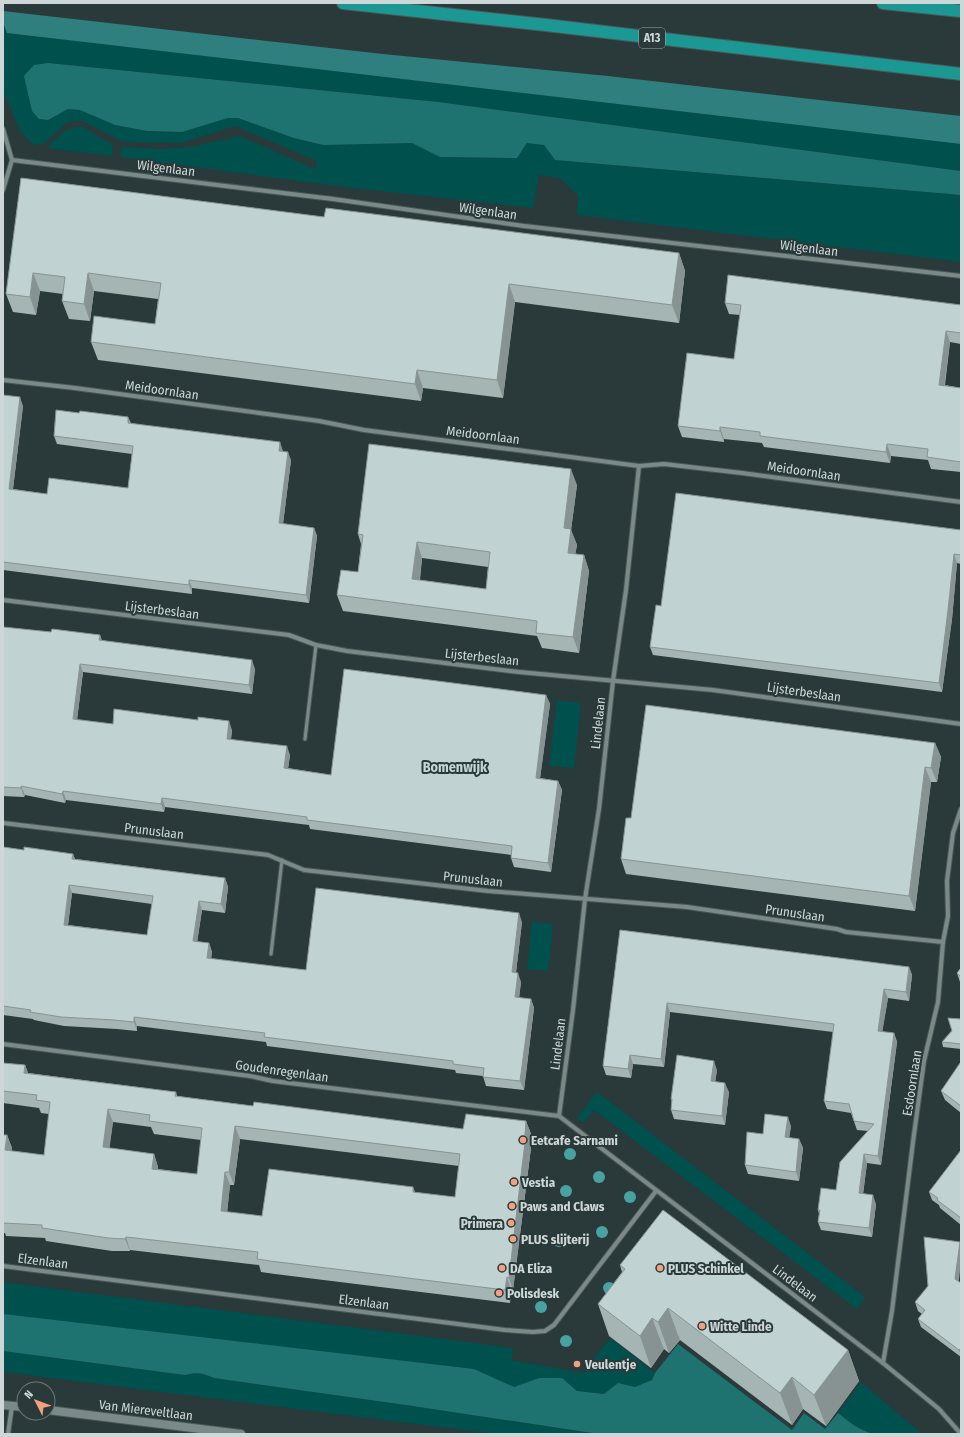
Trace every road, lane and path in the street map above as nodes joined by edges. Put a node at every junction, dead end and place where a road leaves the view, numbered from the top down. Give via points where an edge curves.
1 (343, 3) edge
2 (883, 3) edge
3 (961, 11) edge
4 (961, 74) edge
5 (3, 130) edge
6 (12, 160) junction
7 (3, 190) edge
8 (961, 276) edge
9 (3, 380) edge
10 (639, 466) junction
11 (961, 502) edge
12 (3, 600) edge
13 (316, 645) junction
14 (613, 681) junction
15 (961, 724) edge
16 (305, 739) dead end
17 (961, 809) edge
18 (3, 822) edge
19 (282, 860) junction
20 (586, 898) junction
21 (943, 942) junction
22 (271, 954) dead end
23 (3, 1044) edge
24 (559, 1116) junction
25 (656, 1191) junction
26 (3, 1266) edge
27 (883, 1363) junction
28 (3, 1405) edge
29 (12, 1406) junction
30 (16, 1406) edge
31 (56, 1411) edge
32 (231, 1433) edge
33 (8, 1434) edge
34 (242, 1434) edge
35 (961, 1434) edge

1 - 4 highway, A13
2 - 3 highway
5 - 6 street
6 - 7 street
6 - 8 street, Wilgenlaan via 333,199 524,226
9 - 10 street, Meidoornlaan
10 - 11 street, Meidoornlaan via 664,464
10 - 14 street, Lindelaan
12 - 13 street, Lijsterbeslaan via 289,635
13 - 14 street, Lijsterbeslaan via 347,652
13 - 16 lane
14 - 15 street, Lijsterbeslaan via 713,690
14 - 20 street, Lindelaan
17 - 21 street, Esdoornlaan via 953,833 947,881 948,916
18 - 19 street, Prunuslaan via 247,852
19 - 20 street, Prunuslaan via 304,870 488,891
19 - 22 lane
20 - 21 street, Prunuslaan via 687,907 846,932
20 - 24 street, Lindelaan
21 - 27 street, Esdoornlaan via 938,1002 924,1061
23 - 24 street, Goudenregenlaan via 273,1081
24 - 25 street, Lindelaan
25 - 26 street, Elzenlaan via 554,1325 545,1331 505,1330
25 - 27 street, Lindelaan
27 - 35 street, Lindelaan via 939,1409
28 - 29 main road
29 - 30 main road
29 - 33 street
31 - 32 main road, Van Miereveltlaan
32 - 34 main road, Van Miereveltlaan

